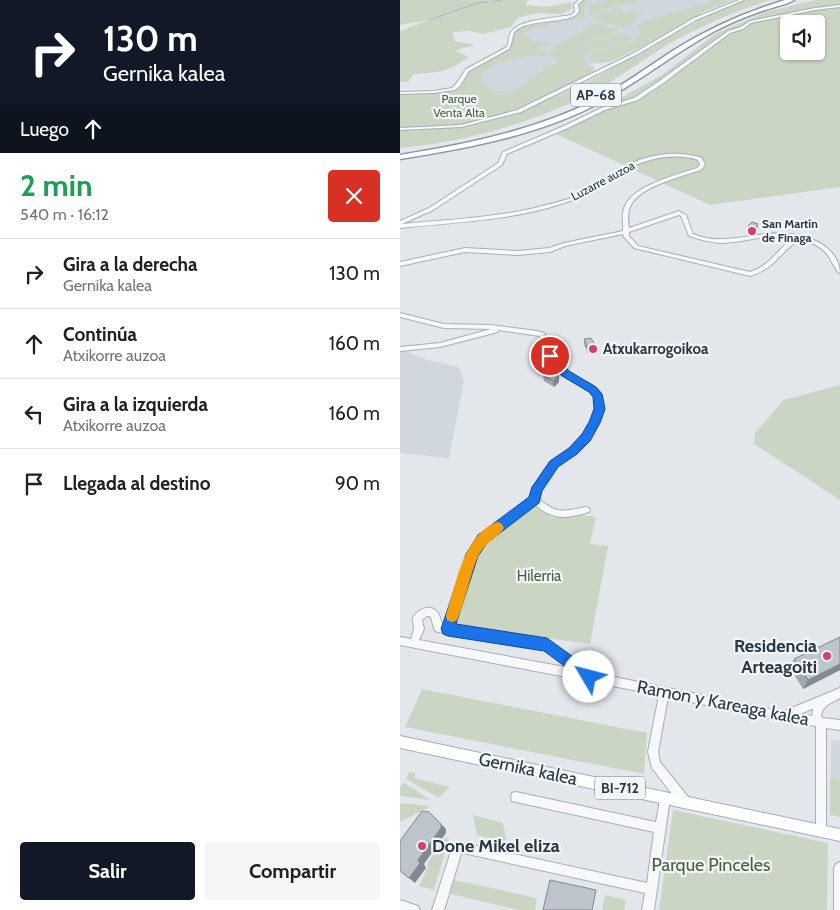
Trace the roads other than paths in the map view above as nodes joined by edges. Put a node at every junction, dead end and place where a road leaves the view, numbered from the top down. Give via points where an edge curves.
1 (581, 0) edge
2 (742, 0) edge
3 (768, 0) edge
4 (776, 0) edge
5 (791, 0) edge
6 (840, 6) edge
7 (700, 30) junction
8 (400, 93) edge
9 (400, 129) edge
10 (400, 152) edge
11 (400, 157) edge
12 (400, 224) edge
13 (626, 232) junction
14 (798, 238) junction
15 (400, 264) edge
16 (840, 271) edge
17 (400, 315) edge
18 (501, 329) junction
19 (400, 349) edge
20 (535, 500) junction
21 (586, 510) dead end
22 (448, 629) junction
23 (400, 641) edge
24 (413, 644) junction
25 (589, 677) junction
26 (664, 692) junction
27 (840, 693) edge
28 (823, 702) junction
29 (808, 707) junction
30 (785, 717) junction
31 (805, 718) junction
32 (821, 722) junction
33 (840, 725) edge
34 (400, 742) edge
35 (516, 797) dead end
36 (665, 798) junction
37 (685, 802) junction
38 (659, 828) junction
39 (820, 831) junction
40 (840, 835) edge
41 (840, 868) edge
42 (839, 876) edge
43 (650, 890) junction
44 (400, 906) edge
45 (414, 910) edge
46 (438, 910) edge
47 (648, 910) edge
48 (840, 910) edge

1 - 8 street via 572,16 528,24 515,30 508,48 467,70 453,89
2 - 9 street via 695,19 637,53 519,110 461,126
3 - 7 highway
4 - 7 highway, AP-68
5 - 11 highway, AP-68 via 753,12 707,33 613,93 557,119 480,143
6 - 12 street via 750,22 729,32 636,99 603,109 505,153 500,164 431,209
7 - 10 highway, AP-68 via 605,90 551,115 476,138
12 - 13 street, Luzarre auzoa via 482,219 527,212 580,196 621,169 640,161 688,155 700,159 703,165 699,169 633,196 627,206
13 - 14 street via 679,213 683,215 691,235 714,242 779,234
13 - 14 street via 629,242 636,247 750,274 764,271
13 - 15 street via 550,250 518,253 465,250
14 - 16 street via 814,241 827,251
17 - 18 street via 444,326
18 - 19 street via 440,345
18 - 20 street via 542,335 550,356 565,373 592,389 598,397 599,409 586,438 554,464 536,490
20 - 21 street via 555,515
20 - 22 street via 482,539 472,554
22 - 24 street via 438,628 435,616 425,612 417,619 419,629
22 - 25 street via 547,644
23 - 24 street, Ramon y Kareaga kalea
24 - 25 street, Ramon y Kareaga kalea
25 - 26 street, Ramon y Kareaga kalea
26 - 30 street, Ramon y Kareaga kalea
26 - 37 street via 653,752 656,764
27 - 28 street
28 - 29 street
28 - 32 street via 816,715
29 - 30 street via 797,709
29 - 31 street
30 - 31 street, Ramon y Kareaga kalea
31 - 32 street, Ramon y Kareaga kalea
32 - 33 street, Ramon y Kareaga kalea
32 - 39 street
34 - 36 main road, Gernika kalea / BI-712
35 - 38 street, Gernika kalea
36 - 37 main road, Gernika kalea / BI-712
36 - 38 street
37 - 39 main road, Gernika kalea / BI-712
38 - 43 street
39 - 40 main road, Gernika kalea / BI-712
41 - 42 street
42 - 48 street
43 - 46 street via 463,848 458,849
43 - 47 street
44 - 45 street

